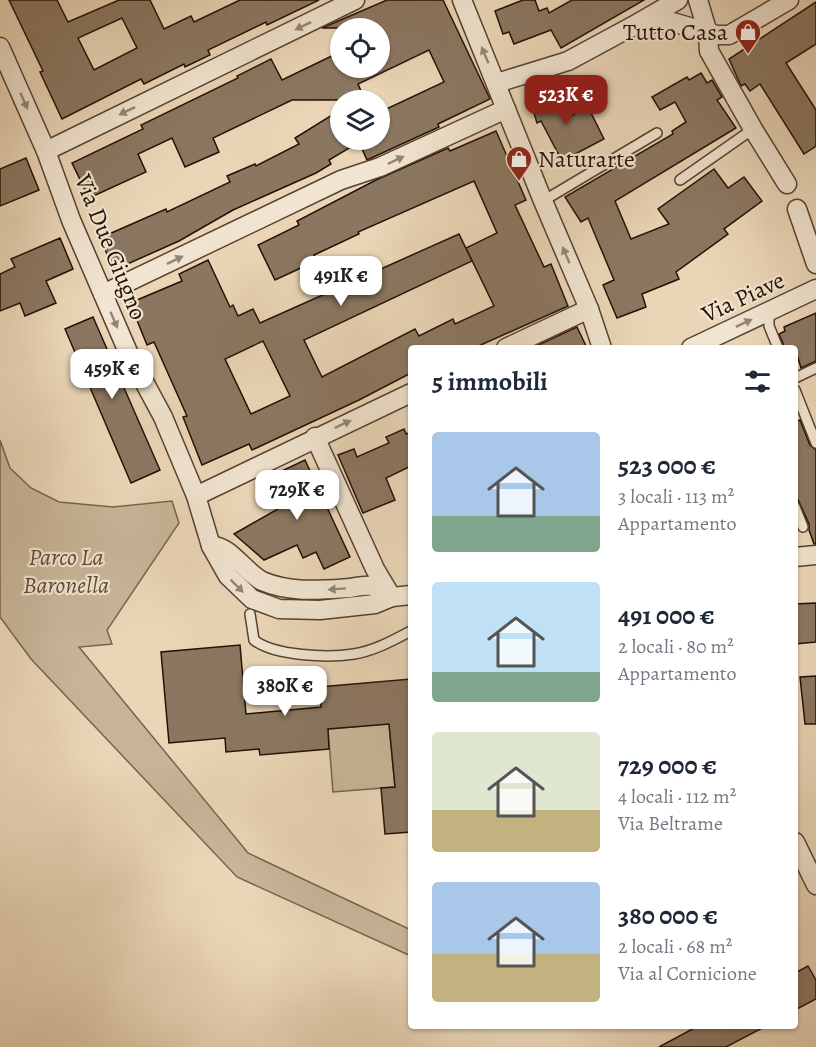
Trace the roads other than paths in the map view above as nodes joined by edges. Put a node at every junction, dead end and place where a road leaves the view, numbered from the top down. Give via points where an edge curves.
1 (355, 0) edge
2 (462, 0) edge
3 (678, 0) edge
4 (698, 0) edge
5 (789, 0) edge
6 (631, 27) junction
7 (708, 33) junction
8 (0, 47) edge
9 (497, 83) junction
10 (506, 109) junction
11 (753, 129) junction
12 (657, 133) dead end
13 (46, 151) junction
14 (680, 180) dead end
15 (788, 184) dead end
16 (543, 201) junction
17 (797, 209) dead end
18 (816, 264) edge
19 (816, 289) edge
20 (103, 294) junction
21 (589, 309) junction
22 (769, 311) junction
23 (512, 345) edge
24 (601, 345) edge
25 (697, 345) edge
26 (777, 345) edge
27 (816, 369) edge
28 (798, 377) edge
29 (408, 394) edge
30 (798, 398) edge
31 (315, 437) junction
32 (816, 443) edge
33 (196, 496) junction
34 (798, 516) edge
35 (802, 528) dead end
36 (816, 555) edge
37 (798, 557) edge
38 (408, 595) edge
39 (392, 597) junction
40 (250, 614) dead end
41 (408, 632) edge
42 (798, 848) edge
43 (816, 885) edge

1 -> 13 street
9 -> 2 street
3 - 6 street
4 - 7 street
5 - 7 street via 729,35
6 - 7 street via 669,21
6 - 9 street via 568,61
7 - 11 street via 710,51
8 -> 13 street, Via Due Giugno
9 - 10 street
10 - 16 street
20 -> 10 street via 341,180 380,167
11 - 14 lane
11 - 15 street
12 - 16 lane
13 - 20 street, Via Due Giugno
21 -> 16 street
17 - 18 street
19 - 22 street, Via Piave
20 -> 33 street, Via Due Giugno via 163,417
21 - 23 street
21 - 24 street
25 -> 22 street, Via Piave
22 - 26 lane via 769,326
27 - 28 lane
31 -> 29 street
30 - 32 lane
31 - 33 street
31 - 39 street via 375,569
33 - 39 street, Via Due Giugno via 219,562 238,588 252,599 279,609 320,610 375,604
34 - 35 lane
36 - 37 street
38 - 39 street, Via Due Giugno
40 - 41 lane via 254,640 264,648 305,654 356,654
42 - 43 street

